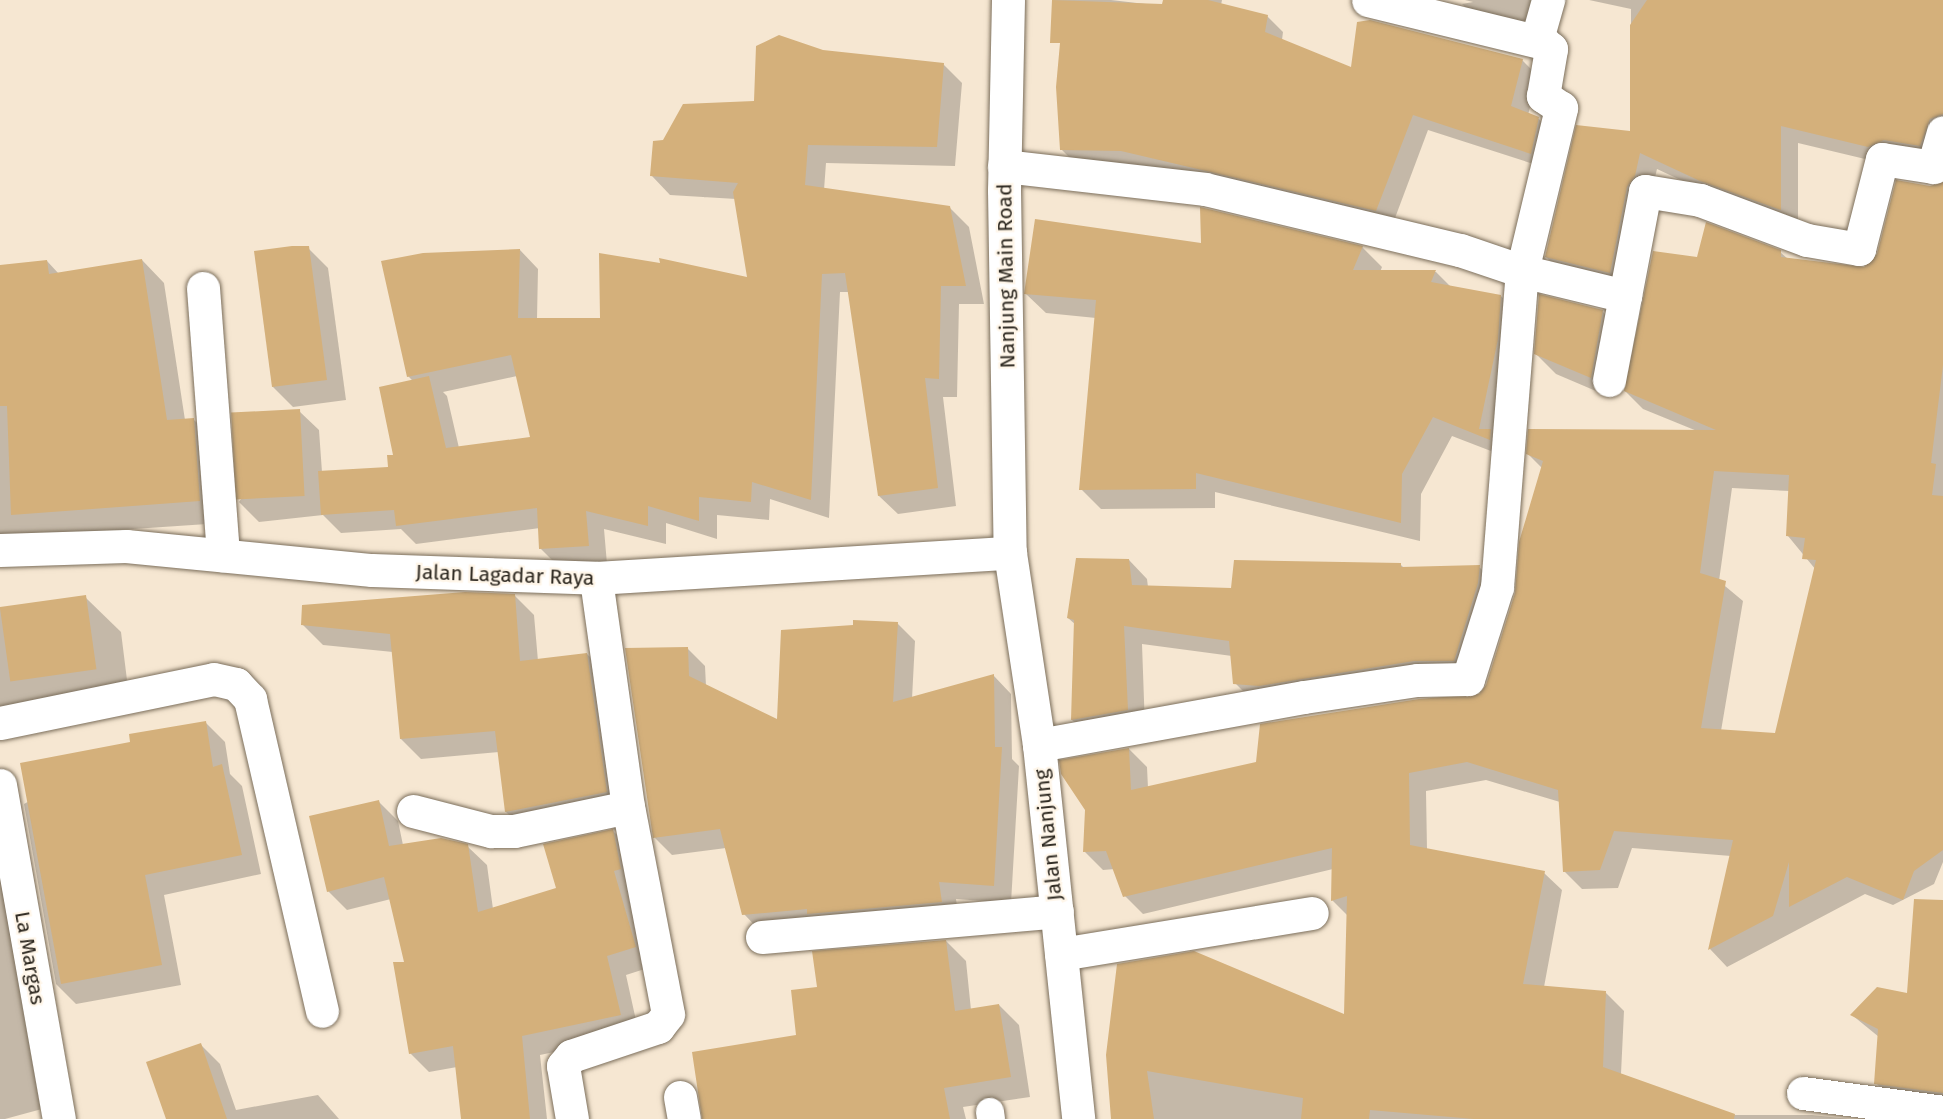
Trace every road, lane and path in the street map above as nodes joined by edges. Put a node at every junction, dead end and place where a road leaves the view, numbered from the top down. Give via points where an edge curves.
1 (1008, 0) edge
2 (1368, 0) edge
3 (1548, 0) edge
4 (1537, 39) junction
5 (1943, 132) edge
6 (1004, 166) junction
7 (1522, 271) junction
8 (202, 288) dead end
9 (1625, 296) junction
10 (1609, 380) dead end
11 (0, 550) edge
12 (1010, 553) junction
13 (223, 555) junction
14 (596, 579) junction
15 (0, 723) edge
16 (1039, 745) junction
17 (0, 785) edge
18 (628, 807) junction
19 (414, 812) dead end
20 (1057, 911) junction
21 (1312, 913) dead end
22 (762, 937) dead end
23 (1061, 954) junction
24 (322, 1011) dead end
25 (1803, 1093) dead end
26 (1943, 1112) edge
27 (1899, 1114) edge
28 (59, 1119) edge
29 (572, 1119) edge
30 (1078, 1119) edge

1 - 6 street, Nanjung Main Road
2 - 4 street
3 - 4 street
4 - 7 street via 1551,50 1543,96 1561,108
5 - 9 street via 1933,167 1882,159 1859,249 1807,240 1700,200 1645,191
6 - 7 street via 1205,189 1460,250
6 - 12 street, Nanjung Main Road
7 - 9 street
7 - 16 street via 1497,587 1468,679 1417,680 1304,697
8 - 13 street
9 - 10 street
11 - 13 street, Jalan Lagadar Raya via 126,546
12 - 14 street, Jalan Lagadar Raya
12 - 16 street, Jalan Nanjung
13 - 14 street, Jalan Lagadar Raya via 439,574
14 - 18 street
15 - 24 street via 214,680 236,684 250,699
16 - 20 street, Jalan Nanjung
17 - 28 street, La Margas
18 - 19 street via 514,831 491,831
18 - 29 street via 668,1014 658,1027 571,1056 563,1066
20 - 22 street
20 - 23 street, Jalan Nanjung
21 - 23 street
23 - 30 street, Jalan Nanjung
25 - 27 street
26 - 27 street

